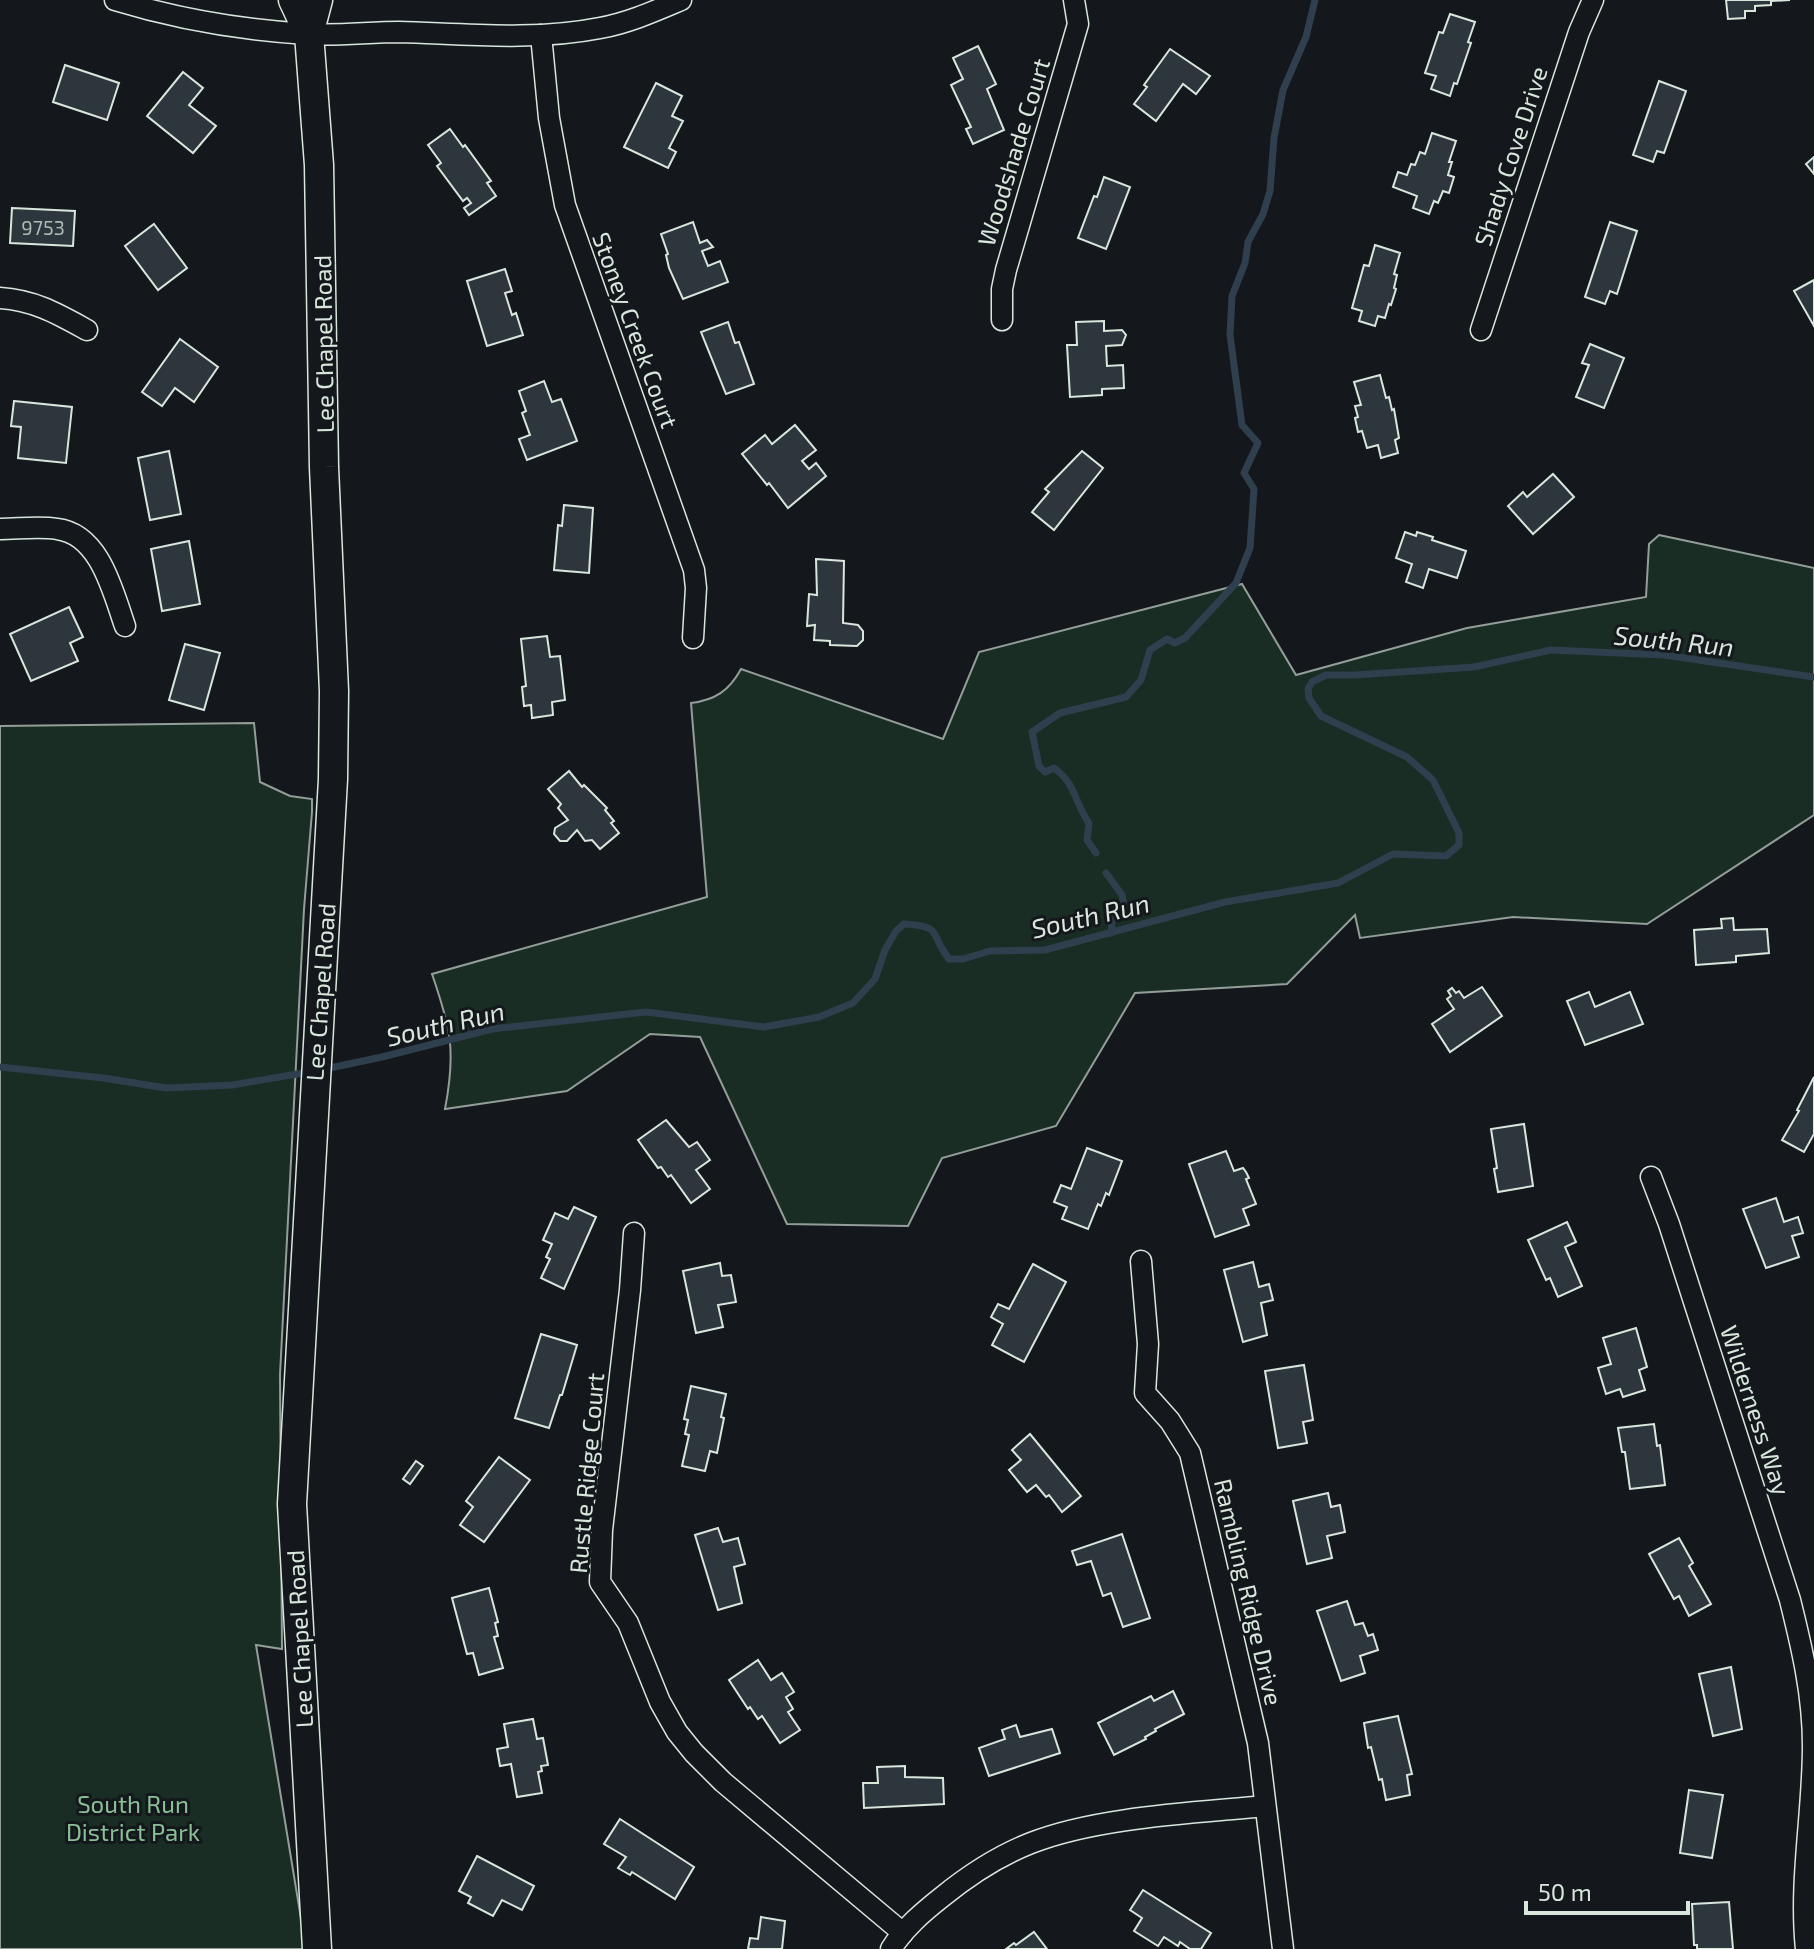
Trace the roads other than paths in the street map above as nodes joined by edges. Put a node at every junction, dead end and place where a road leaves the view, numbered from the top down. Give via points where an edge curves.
1 (115, 0) edge
2 (293, 0) edge
3 (318, 0) edge
4 (681, 0) edge
5 (1074, 0) edge
6 (1593, 0) edge
7 (309, 34) junction
8 (541, 35) junction
9 (0, 298) edge
10 (1002, 320) dead end
11 (87, 330) dead end
12 (1481, 330) dead end
13 (0, 529) edge
14 (125, 626) dead end
15 (693, 638) dead end
16 (1651, 1177) dead end
17 (634, 1233) dead end
18 (1141, 1261) dead end
19 (1265, 1806) junction
20 (897, 1941) edge
21 (317, 1949) edge
22 (1283, 1949) edge
23 (1806, 1949) edge

1 - 7 street via 203,22
2 - 7 main road, Lee Chapel Road
3 - 7 main road, Lee Chapel Road
4 - 8 street via 601,28
5 - 10 street, Woodshade Court via 1078,24 1006,270
6 - 12 street, Shady Cove Drive
7 - 8 street
7 - 21 main road, Lee Chapel Road via 319,181 333,779 292,1504
8 - 15 street, Stoney Creek Court via 565,205 694,570
9 - 11 street via 52,310
13 - 14 street via 58,528 77,534 96,556
16 - 23 street, Wilderness Way via 1804,1656 1813,1748 1803,1887
17 - 20 street, Rustle Ridge Court via 600,1582 628,1623 660,1702 694,1753
18 - 19 street, Rambling Ridge Drive via 1148,1344 1145,1393 1190,1453 1258,1743
19 - 20 street via 1075,1829 1031,1843 963,1880
19 - 22 street, Rambling Ridge Drive

